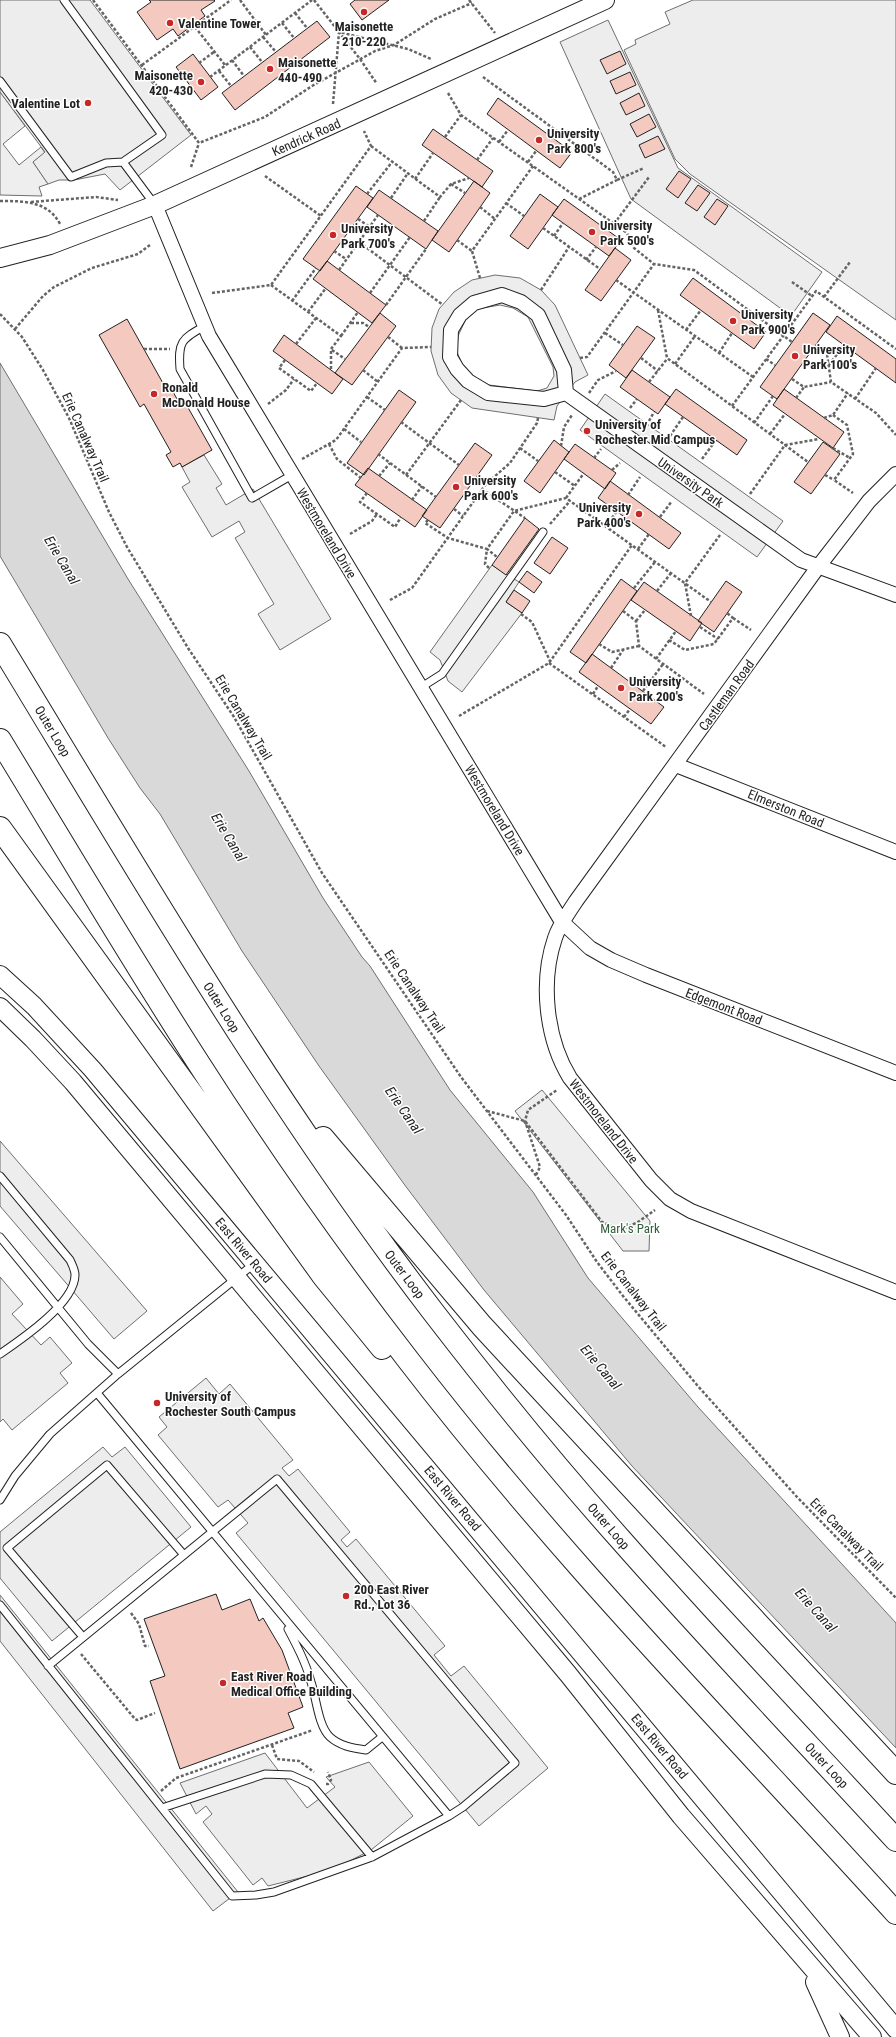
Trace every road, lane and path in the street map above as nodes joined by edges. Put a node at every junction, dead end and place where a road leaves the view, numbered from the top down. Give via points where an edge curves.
1 (64, 0) edge
2 (93, 0) edge
3 (231, 0) edge
4 (240, 0) edge
5 (313, 0) edge
6 (470, 0) edge
7 (605, 0) edge
8 (472, 4) junction
9 (295, 13) junction
10 (282, 23) junction
11 (195, 27) junction
12 (308, 28) dead end
13 (492, 29) dead end
14 (339, 32) junction
15 (265, 36) junction
16 (294, 38) dead end
17 (394, 45) junction
18 (250, 47) junction
19 (214, 52) junction
20 (276, 52) dead end
21 (360, 59) junction
22 (431, 59) dead end
23 (232, 60) junction
24 (262, 62) dead end
25 (199, 63) dead end
26 (142, 65) junction
27 (225, 66) junction
28 (219, 71) junction
29 (336, 73) junction
30 (244, 76) dead end
31 (210, 77) dead end
32 (483, 77) dead end
33 (0, 81) edge
34 (376, 84) dead end
35 (231, 86) dead end
36 (448, 93) dead end
37 (333, 104) dead end
38 (461, 115) junction
39 (508, 130) dead end
40 (364, 131) dead end
41 (445, 137) dead end
42 (493, 138) junction
43 (500, 142) junction
44 (199, 143) junction
45 (371, 146) junction
46 (536, 150) dead end
47 (433, 153) dead end
48 (477, 160) dead end
49 (123, 162) junction
50 (392, 162) junction
51 (528, 162) junction
52 (533, 166) junction
53 (191, 167) dead end
54 (644, 168) dead end
55 (408, 173) junction
56 (266, 176) dead end
57 (649, 177) dead end
58 (469, 178) dead end
59 (415, 179) junction
60 (617, 180) junction
61 (450, 184) junction
62 (465, 193) dead end
63 (367, 194) dead end
64 (440, 197) junction
65 (391, 198) dead end
66 (579, 199) junction
67 (118, 200) dead end
68 (0, 201) edge
69 (31, 202) junction
70 (506, 203) junction
71 (155, 205) junction
72 (480, 207) dead end
73 (378, 215) dead end
74 (321, 216) junction
75 (524, 216) dead end
76 (358, 219) dead end
77 (495, 219) junction
78 (424, 221) dead end
79 (563, 223) dead end
80 (614, 224) junction
81 (370, 227) junction
82 (543, 228) dead end
83 (554, 236) junction
84 (410, 237) dead end
85 (67, 239) junction
86 (457, 240) dead end
87 (359, 242) junction
88 (150, 245) dead end
89 (569, 247) junction
90 (596, 247) dead end
91 (426, 248) dead end
92 (334, 251) dead end
93 (472, 251) junction
94 (1, 258) edge
95 (346, 259) junction
96 (586, 260) junction
97 (850, 262) dead end
98 (654, 264) junction
99 (390, 265) junction
100 (316, 268) dead end
101 (600, 269) dead end
102 (339, 270) dead end
103 (406, 277) junction
104 (480, 278) dead end
105 (616, 280) dead end
106 (792, 282) dead end
107 (271, 285) junction
108 (326, 288) dead end
109 (541, 290) dead end
110 (212, 292) dead end
111 (370, 293) dead end
112 (633, 293) junction
113 (812, 296) junction
114 (824, 297) junction
115 (292, 301) junction
116 (386, 305) dead end
117 (443, 305) dead end
118 (658, 310) junction
119 (701, 310) dead end
120 (308, 312) junction
121 (358, 312) dead end
122 (0, 314) edge
123 (316, 318) junction
124 (351, 323) junction
125 (205, 326) junction
126 (369, 327) dead end
127 (15, 328) junction
128 (686, 330) junction
129 (604, 333) junction
130 (732, 333) dead end
131 (784, 334) junction
132 (341, 336) junction
133 (695, 336) junction
134 (388, 337) dead end
135 (792, 342) dead end
136 (296, 344) dead end
137 (623, 345) dead end
138 (844, 345) dead end
139 (816, 346) dead end
140 (431, 347) dead end
141 (402, 348) junction
142 (144, 349) dead end
143 (172, 349) dead end
144 (331, 349) junction
145 (896, 349) edge
146 (719, 353) junction
147 (580, 358) dead end
148 (641, 358) dead end
149 (667, 358) junction
150 (345, 359) dead end
151 (766, 359) junction
152 (285, 360) dead end
153 (675, 364) junction
154 (775, 365) dead end
155 (828, 365) junction
156 (876, 368) dead end
157 (331, 370) dead end
158 (363, 370) dead end
159 (616, 371) dead end
160 (658, 371) junction
161 (753, 377) junction
162 (792, 378) dead end
163 (294, 379) junction
164 (378, 382) junction
165 (649, 382) dead end
166 (831, 382) junction
167 (317, 383) dead end
168 (804, 387) junction
169 (566, 393) junction
170 (587, 394) dead end
171 (848, 394) junction
172 (773, 396) dead end
173 (367, 397) junction
174 (796, 398) dead end
175 (637, 399) dead end
176 (855, 399) junction
177 (461, 400) dead end
178 (268, 404) dead end
179 (732, 406) junction
180 (630, 408) dead end
181 (384, 410) dead end
182 (654, 412) dead end
183 (573, 414) dead end
184 (785, 414) dead end
185 (833, 414) junction
186 (683, 417) dead end
187 (538, 418) dead end
188 (824, 418) dead end
189 (649, 421) dead end
190 (401, 422) dead end
191 (754, 422) junction
192 (344, 429) junction
193 (770, 434) junction
194 (896, 435) edge
195 (670, 436) dead end
196 (819, 439) dead end
197 (716, 440) dead end
198 (362, 442) dead end
199 (429, 443) junction
200 (329, 444) junction
201 (785, 445) junction
202 (561, 446) dead end
203 (520, 448) junction
204 (832, 448) dead end
205 (601, 449) dead end
206 (378, 454) dead end
207 (594, 458) dead end
208 (850, 458) junction
209 (302, 459) dead end
210 (702, 459) dead end
211 (538, 461) dead end
212 (808, 462) dead end
213 (390, 463) junction
214 (620, 463) dead end
215 (459, 465) dead end
216 (612, 470) dead end
217 (555, 472) dead end
218 (584, 473) dead end
219 (896, 474) edge
220 (292, 475) junction
221 (406, 475) junction
222 (825, 475) dead end
223 (380, 476) dead end
224 (477, 477) dead end
225 (640, 477) dead end
226 (361, 478) dead end
227 (834, 480) junction
228 (486, 484) junction
229 (422, 486) junction
230 (575, 486) junction
231 (482, 489) junction
232 (367, 493) dead end
233 (853, 493) dead end
234 (628, 494) dead end
235 (750, 494) dead end
236 (436, 496) dead end
237 (566, 498) junction
238 (412, 500) dead end
239 (570, 501) junction
240 (672, 501) dead end
241 (454, 509) dead end
242 (514, 511) junction
243 (617, 511) dead end
244 (377, 514) junction
245 (463, 516) junction
246 (401, 517) dead end
247 (525, 518) dead end
248 (660, 518) dead end
249 (428, 520) dead end
250 (606, 526) junction
251 (543, 532) joint
252 (350, 534) dead end
253 (649, 534) dead end
254 (720, 535) dead end
255 (448, 538) junction
256 (632, 545) junction
257 (487, 549) junction
258 (638, 550) junction
259 (497, 557) dead end
260 (655, 562) junction
261 (818, 567) junction
262 (489, 568) dead end
263 (670, 573) junction
264 (685, 583) junction
265 (634, 588) dead end
266 (657, 591) dead end
267 (896, 595) edge
268 (390, 600) dead end
269 (711, 602) dead end
270 (645, 610) dead end
271 (623, 611) dead end
272 (727, 613) dead end
273 (521, 614) dead end
274 (691, 616) dead end
275 (733, 618) junction
276 (636, 621) junction
277 (700, 627) dead end
278 (751, 630) dead end
279 (676, 631) dead end
280 (718, 639) junction
281 (670, 640) junction
282 (0, 644) edge
283 (599, 644) dead end
284 (639, 646) junction
285 (624, 650) junction
286 (656, 659) junction
287 (549, 662) junction
288 (663, 664) junction
289 (611, 668) dead end
290 (598, 686) dead end
291 (420, 688) junction
292 (643, 691) dead end
293 (593, 694) junction
294 (704, 694) dead end
295 (630, 709) dead end
296 (459, 716) dead end
297 (624, 717) junction
298 (0, 740) edge
299 (666, 747) dead end
300 (676, 765) junction
301 (0, 828) edge
302 (896, 852) edge
303 (562, 922) junction
304 (0, 975) edge
305 (0, 1007) edge
306 (248, 1048) junction
307 (896, 1073) edge
308 (556, 1091) dead end
309 (486, 1111) junction
310 (525, 1120) junction
311 (0, 1176) edge
312 (536, 1176) junction
313 (655, 1210) dead end
314 (0, 1238) edge
315 (255, 1262) junction
316 (236, 1278) junction
317 (896, 1292) edge
318 (59, 1306) junction
319 (0, 1354) edge
320 (118, 1374) junction
321 (97, 1393) junction
322 (520, 1498) junction
323 (0, 1500) edge
324 (212, 1532) junction
325 (184, 1555) junction
326 (896, 1598) edge
327 (0, 1605) edge
328 (128, 1609) dead end
329 (280, 1614) junction
330 (83, 1637) junction
331 (149, 1646) dead end
332 (78, 1650) dead end
333 (48, 1666) junction
334 (155, 1713) dead end
335 (313, 1730) dead end
336 (382, 1737) junction
337 (818, 1755) junction
338 (896, 1773) edge
339 (153, 1798) junction
340 (162, 1808) junction
341 (449, 1816) junction
342 (896, 1830) edge
343 (896, 1840) edge
344 (372, 1857) junction
345 (896, 1913) edge
346 (793, 1945) junction
347 (896, 2029) edge
348 (840, 2037) edge
349 (872, 2037) edge

1 - 49 lane via 162,135
2 - 26 path
3 - 11 path
4 - 15 path
5 - 9 path
5 - 14 path
6 - 8 path
7 - 71 street, Kendrick Road
8 - 13 path
8 - 17 path via 435,19
9 - 10 path
9 - 12 path
10 - 15 path
10 - 16 path
11 - 19 path
11 - 26 path
14 - 17 path
14 - 21 path
14 - 29 path
15 - 18 path
15 - 20 path
17 - 21 path
17 - 22 path
18 - 23 path
18 - 24 path
19 - 25 path
19 - 27 path
21 - 29 path
21 - 34 path
23 - 27 path
23 - 30 path
26 - 44 path
27 - 28 path
28 - 31 path
28 - 35 path
29 - 37 path
29 - 44 path via 295,96 265,117
32 - 60 path via 614,172
33 - 49 lane via 71,177 106,163
36 - 38 path
38 - 41 path
38 - 42 path
39 - 43 path
40 - 45 path
42 - 43 path
42 - 48 path
43 - 51 path
44 - 53 path
45 - 50 path
45 - 74 path
46 - 51 path
47 - 59 path
49 - 71 lane
50 - 55 path
50 - 63 path
51 - 52 path
52 - 66 path
52 - 70 path
54 - 60 path
55 - 59 path
55 - 65 path
56 - 74 path
57 - 80 path
58 - 61 path
59 - 64 path
60 - 66 path
61 - 62 path
61 - 64 path
64 - 78 path
66 - 80 path
67 - 69 path via 96,196
68 - 69 path
69 - 85 path via 44,207 55,216
70 - 75 path
70 - 77 path
71 - 85 street, Kendrick Road
71 - 125 street, Westmoreland Drive
72 - 77 path
73 - 81 path
74 - 107 path
76 - 81 path
77 - 93 path
79 - 83 path
80 - 98 path via 627,233 634,248
81 - 87 path
82 - 83 path
83 - 89 path
84 - 99 path
85 - 94 street, Kendrick Road
86 - 93 path
87 - 95 path
87 - 99 path
88 - 127 path via 138,254 92,268 54,287
89 - 96 path
89 - 109 path
90 - 96 path
91 - 103 path
92 - 95 path
93 - 104 path
95 - 102 path
96 - 101 path
97 - 114 path
98 - 112 path
98 - 131 path via 694,270
99 - 103 path
99 - 111 path
100 - 115 path
103 - 116 path
103 - 117 path
105 - 112 path
106 - 113 path
107 - 110 path
107 - 115 path
108 - 120 path
112 - 118 path
112 - 129 path
113 - 114 path via 816,291
113 - 131 path
114 - 145 path
115 - 120 path
118 - 128 path
118 - 149 path
119 - 128 path
120 - 123 path
121 - 124 path
122 - 127 path, Erie Canalway Trail
123 - 132 path
123 - 136 path
124 - 126 path via 363,323
124 - 132 path
125 - 220 street, Westmoreland Drive
125 - 220 lane via 189,335 179,349 180,369 252,498
127 - 309 path, Erie Canalway Trail via 39,364 69,418 108,512 127,547 188,648 238,723 318,868
128 - 133 path
129 - 137 path
129 - 147 path via 587,357
130 - 146 path
131 - 135 path
131 - 151 path
132 - 144 path
133 - 146 path
133 - 153 path
134 - 141 path
138 - 155 path
139 - 155 path via 827,354
140 - 141 path
141 - 164 path
142 - 143 path
144 - 150 path
144 - 157 path
146 - 161 path
148 - 160 path
149 - 153 path
149 - 160 path
151 - 154 path
151 - 161 path
152 - 163 path via 279,368
153 - 179 path
155 - 166 path
156 - 176 path
158 - 164 path
159 - 170 path via 598,380
160 - 165 path
161 - 179 path
162 - 168 path
163 - 167 path via 311,391
163 - 178 path via 286,390
164 - 173 path
166 - 168 path
166 - 171 path
168 - 174 path
169 - 169 street via 564,370 538,315 521,302 502,295 474,303 460,315 451,330 450,356 468,381 488,393 544,399
169 - 261 street, University Park via 801,560
171 - 176 path
171 - 185 path
172 - 191 path
173 - 181 path
173 - 192 path
175 - 180 path
176 - 194 path via 876,414
177 - 199 path
179 - 191 path
182 - 189 path
183 - 202 path via 564,427
184 - 193 path
185 - 188 path
185 - 208 path via 848,425 853,454
186 - 195 path
187 - 203 path
190 - 199 path
191 - 193 path
192 - 198 path
192 - 200 path via 336,440
193 - 201 path
196 - 201 path
197 - 210 path
199 - 215 path
199 - 221 path
200 - 209 path
200 - 226 path via 337,459
201 - 212 path
201 - 235 path
203 - 211 path
203 - 228 path via 510,463
204 - 208 path
205 - 207 path
206 - 213 path
208 - 227 path
213 - 221 path
213 - 223 path
214 - 216 path
217 - 230 path
218 - 230 path
219 - 261 street, Castleman Road via 869,502
220 - 291 street, Westmoreland Drive
221 - 229 path
222 - 227 path
224 - 228 path
225 - 234 path
227 - 233 path
228 - 231 path
229 - 236 path
229 - 238 path
230 - 237 path
231 - 242 path
231 - 245 path
232 - 244 path via 360,502
237 - 239 path
237 - 242 path
239 - 250 path
239 - 251 path
240 - 248 path
241 - 245 path
242 - 247 path
242 - 257 path
243 - 250 path
244 - 246 path via 394,527
244 - 252 path via 372,521
245 - 255 path
249 - 255 path via 425,523
250 - 256 path
251 - 291 lane via 442,674
253 - 258 path
254 - 264 path
255 - 257 path
255 - 268 path via 412,588
256 - 258 path
256 - 287 path
257 - 259 path
257 - 262 path via 485,564
258 - 260 path
260 - 263 path
260 - 265 path
261 - 267 street, University Park
261 - 300 street, Castleman Road
263 - 264 path
263 - 266 path
264 - 269 path
264 - 274 path
270 - 276 path
271 - 276 path
272 - 275 path
273 - 287 path via 532,622
275 - 278 path
275 - 280 path
276 - 284 path
277 - 280 path
279 - 281 path
280 - 281 path via 714,644 684,650
281 - 286 path
282 - 306 highway, Outer Loop
283 - 285 path via 612,652
284 - 285 path
284 - 286 path
285 - 289 path
286 - 288 path
287 - 293 path
287 - 296 path
288 - 292 path
288 - 294 path
290 - 293 path
291 - 303 street, Westmoreland Drive
293 - 297 path
295 - 297 path
297 - 299 path
298 - 322 highway via 157,998 270,1170 408,1361
300 - 302 street, Elmerston Road
300 - 303 street, Castleman Road
301 - 322 highway via 324,1277 418,1390
303 - 307 street, Edgemont Road via 590,948 611,960
303 - 317 street, Westmoreland Drive via 555,938 550,962 548,994 555,1049 570,1078 651,1180 670,1199 691,1211
304 - 315 street, East River Road via 79,1053
305 - 316 street, East River Road via 68,1077
306 - 337 highway, Outer Loop via 372,1230 502,1398 624,1544
306 - 338 highway via 482,1326
308 - 310 path via 528,1110
309 - 310 path
309 - 312 path, Erie Canalway Trail
310 - 312 path via 540,1166
310 - 313 path via 602,1222 620,1230
311 - 318 lane via 70,1260 75,1274 71,1291
312 - 326 path, Erie Canalway Trail via 609,1279 682,1367 797,1497
314 - 318 lane
315 - 316 lane
315 - 347 street, East River Road
316 - 320 lane
316 - 346 street, East River Road via 568,1674 681,1816
318 - 319 lane
318 - 320 lane via 88,1344
320 - 321 lane
321 - 323 lane via 50,1434 15,1476
321 - 324 lane
322 - 345 highway via 636,1631
324 - 325 lane
324 - 329 lane
324 - 341 lane via 277,1479 515,1763
325 - 330 lane
325 - 330 lane via 107,1465 7,1548
327 - 333 lane
328 - 331 path via 139,1624 145,1646
329 - 336 lane
329 - 336 lane via 302,1656 312,1682 320,1719 328,1736 347,1748 366,1750
330 - 333 lane
332 - 334 path via 137,1720
333 - 339 lane
335 - 339 path via 176,1778
336 - 341 lane
337 - 342 highway
337 - 343 highway, Outer Loop
339 - 340 lane
340 - 344 lane via 265,1774 291,1775 311,1784
340 - 344 lane via 232,1896 256,1896 274,1892
341 - 344 lane
346 - 348 street via 821,1993
346 - 349 street, East River Road

